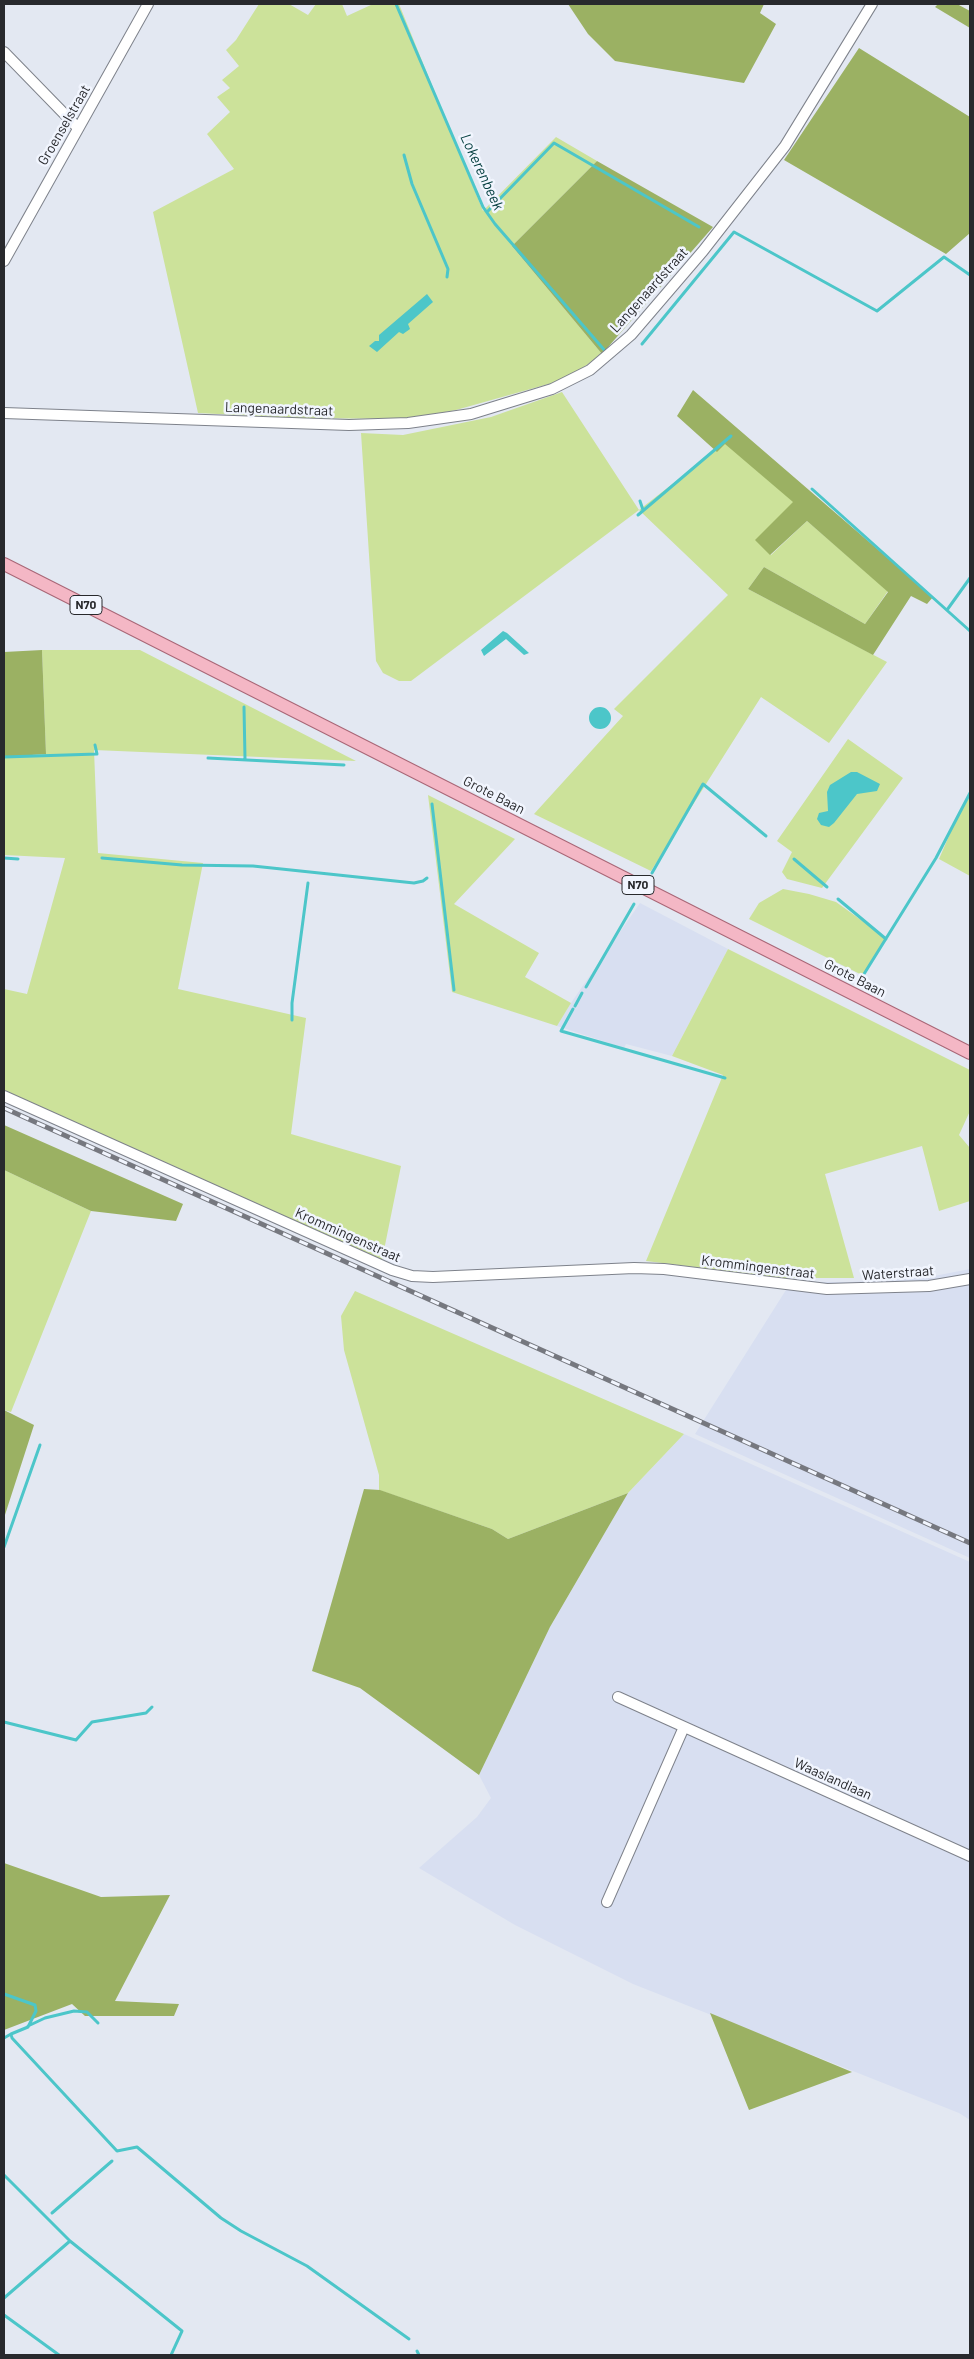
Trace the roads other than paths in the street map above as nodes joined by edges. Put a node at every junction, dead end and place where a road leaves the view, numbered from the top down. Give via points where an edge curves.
1 (148, 4) edge
2 (872, 4) edge
3 (4, 52) edge
4 (78, 128) junction
5 (4, 261) edge
6 (4, 413) edge
7 (4, 564) edge
8 (970, 1053) edge
9 (4, 1096) edge
10 (970, 1279) edge
11 (827, 1289) joint
12 (618, 1697) dead end
13 (684, 1727) junction
14 (970, 1856) edge
15 (607, 1902) dead end

1 - 4 street, Groenselstraat
2 - 6 street, Langenaardstraat via 785,146 703,251 631,335 590,370 552,389 471,414 408,423 349,425
3 - 4 street
4 - 5 street, Groenselstraat
7 - 8 main road, Grote Baan / N70
9 - 11 street, Krommingenstraat via 392,1270 412,1276 634,1268
10 - 11 street, Waterstraat via 929,1286
12 - 13 street, Waaslandlaan
13 - 14 street, Waaslandlaan
13 - 15 street

